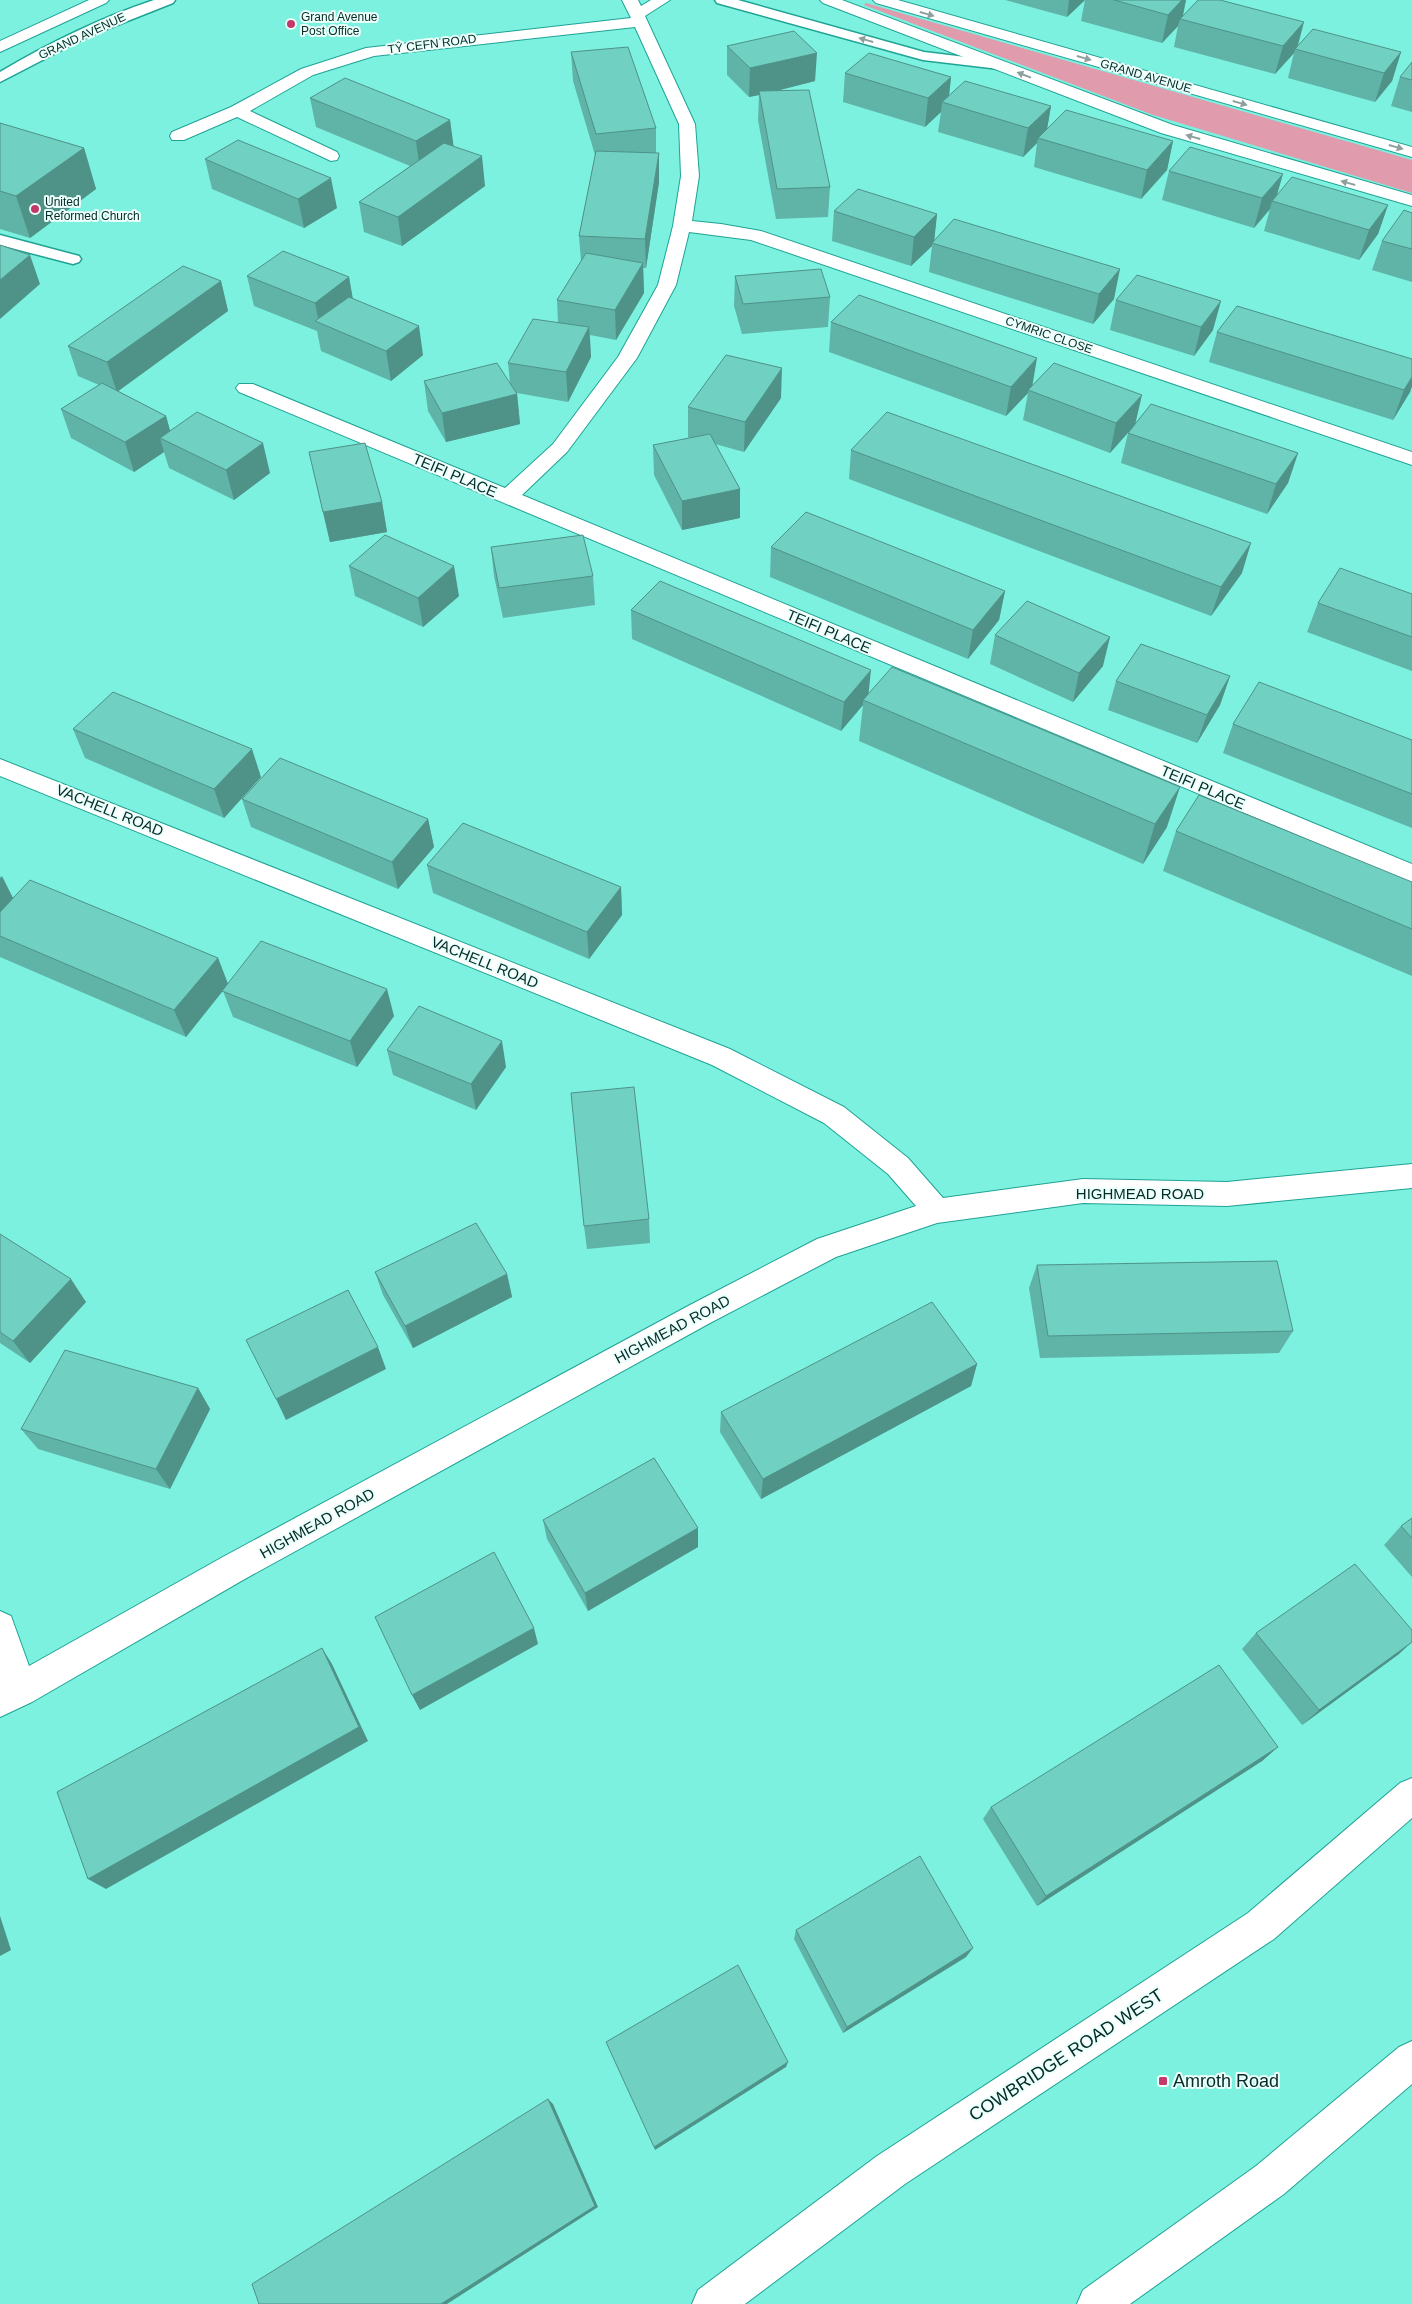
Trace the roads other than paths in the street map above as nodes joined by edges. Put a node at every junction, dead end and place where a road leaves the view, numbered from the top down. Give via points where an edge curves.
1 (100, 0) edge
2 (168, 0) edge
3 (662, 0) edge
4 (722, 0) edge
5 (828, 0) edge
6 (881, 0) edge
7 (636, 12) edge
8 (0, 47) edge
9 (999, 65) junction
10 (0, 78) edge
11 (237, 110) junction
12 (178, 136) dead end
13 (1412, 152) edge
14 (331, 156) dead end
15 (1412, 201) edge
16 (682, 226) junction
17 (0, 240) edge
18 (74, 259) dead end
19 (246, 388) dead end
20 (1412, 459) edge
21 (508, 497) junction
22 (0, 767) edge
23 (1412, 874) edge
24 (1412, 1176) edge
25 (937, 1211) junction
26 (0, 1627) edge
27 (10, 1695) edge
28 (1412, 1795) edge
29 (1412, 2060) edge
30 (712, 2304) edge
31 (1097, 2304) edge

1 - 8 main road, GRAND AVENUE
2 - 10 lane, GRAND AVENUE via 102,25
3 - 7 main road
9 -> 4 lane via 923,56
5 - 9 main road
6 -> 13 main road, GRAND AVENUE
7 - 11 main road, TŶ CEFN ROAD via 372,50 307,72
7 - 16 main road via 687,124 690,176
15 -> 9 main road via 1167,129
11 - 12 main road, TŶ CEFN ROAD
11 - 14 main road
16 - 20 main road, CYMRIC CLOSE via 755,235
16 - 21 main road via 667,285 627,358 560,448
17 - 18 lane
19 - 21 main road, TEIFI PLACE
21 - 23 main road, TEIFI PLACE
22 - 25 main road, VACHELL ROAD via 721,1057 834,1115 898,1166
24 - 25 main road, HIGHMEAD ROAD via 1227,1194 1083,1191
25 - 27 main road, HIGHMEAD ROAD via 826,1248 716,1305 232,1569
26 - 27 main road
28 - 30 main road, COWBRIDGE ROAD WEST via 1261,1926 891,2170
29 - 31 main road via 1270,2180

